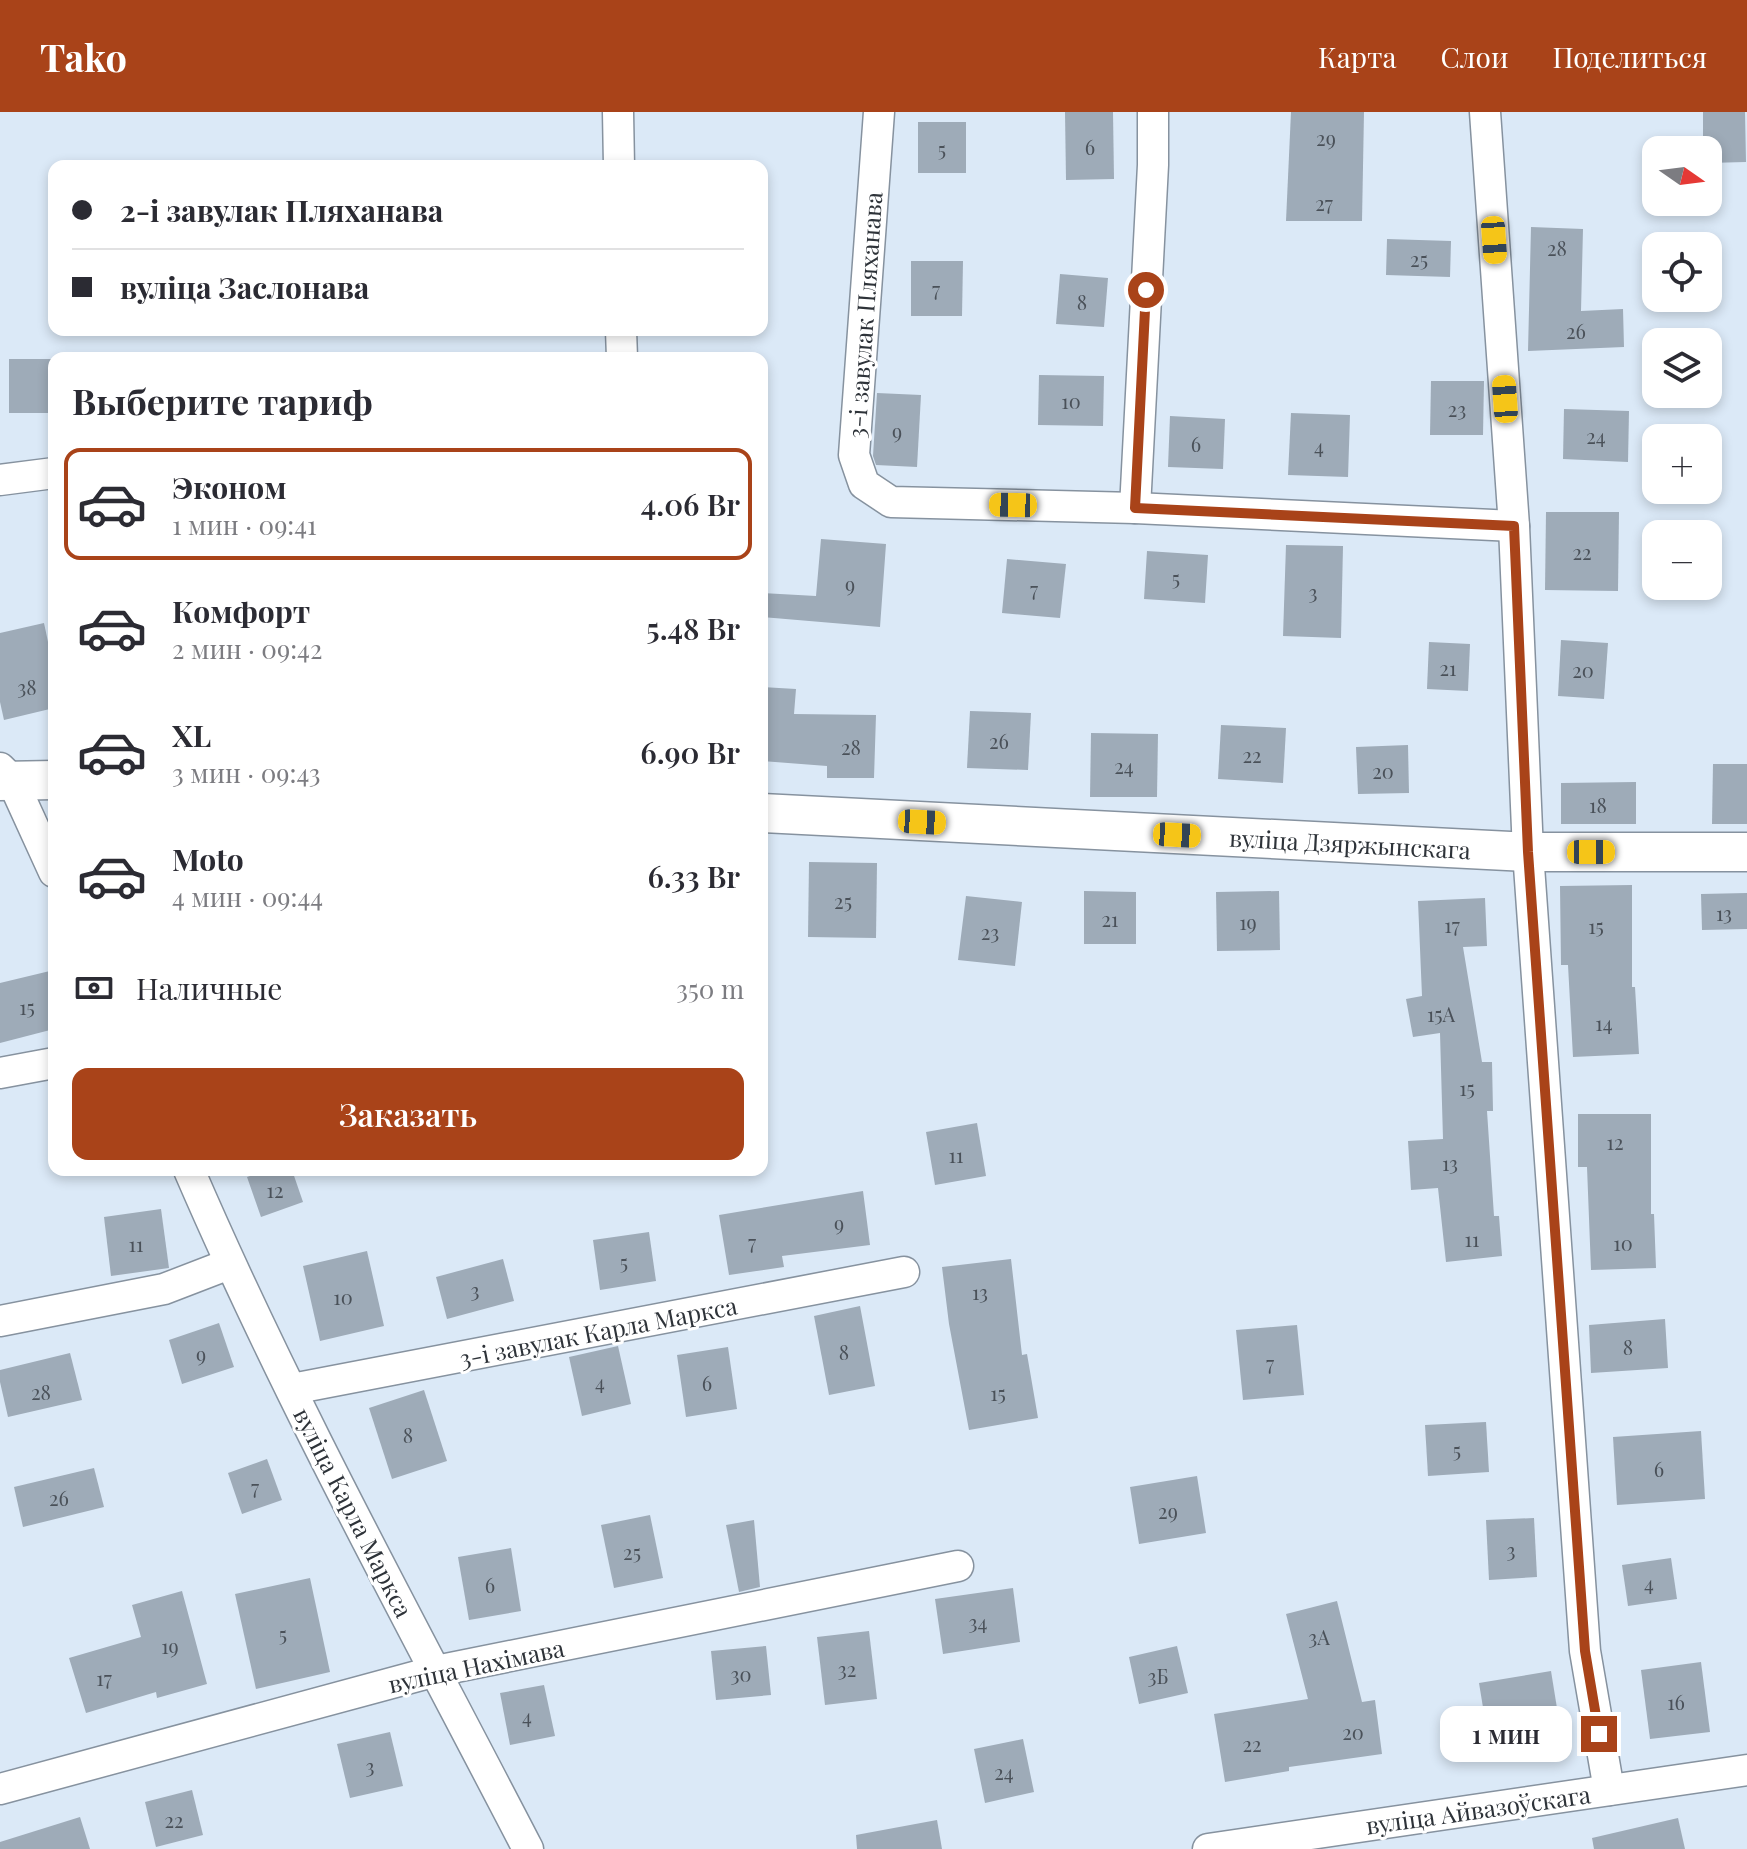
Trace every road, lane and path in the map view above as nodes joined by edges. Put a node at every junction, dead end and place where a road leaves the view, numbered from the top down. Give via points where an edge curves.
1 (618, 112) edge
2 (879, 112) edge
3 (1153, 112) edge
4 (1485, 112) edge
5 (619, 160) edge
6 (48, 474) edge
7 (0, 480) edge
8 (1135, 508) junction
9 (1514, 526) junction
10 (4, 776) edge
11 (48, 780) edge
12 (768, 813) edge
13 (1528, 852) junction
14 (1747, 852) edge
15 (48, 860) edge
16 (48, 1064) edge
17 (0, 1073) edge
18 (192, 1176) edge
19 (229, 1264) junction
20 (904, 1272) dead end
21 (0, 1321) edge
22 (292, 1389) junction
23 (958, 1566) dead end
24 (436, 1671) junction
25 (1747, 1770) edge
26 (0, 1789) edge
27 (1609, 1790) junction
28 (528, 1849) edge
29 (1208, 1849) edge

1 - 5 street
2 - 8 street, 3-і завулак Пляханава via 854,455 864,484 891,502
3 - 8 street
4 - 9 street
6 - 7 street
8 - 9 street
9 - 13 street
10 - 11 street
10 - 15 street
12 - 13 street, вуліца Дзяржынскага
13 - 14 street, вуліца Дзяржынскага
13 - 27 street via 1585,1651
16 - 17 street
18 - 19 street, вуліца Карла Маркса
19 - 21 street via 164,1289
19 - 22 street, вуліца Карла Маркса
20 - 22 street, 3-і завулак Карла Маркса
22 - 24 street, вуліца Карла Маркса
23 - 24 street, вуліца Нахімава
24 - 26 street, вуліца Нахімава
24 - 28 street, вуліца Карла Маркса
25 - 27 street, вуліца Айвазоўскага
27 - 29 street, вуліца Айвазоўскага

